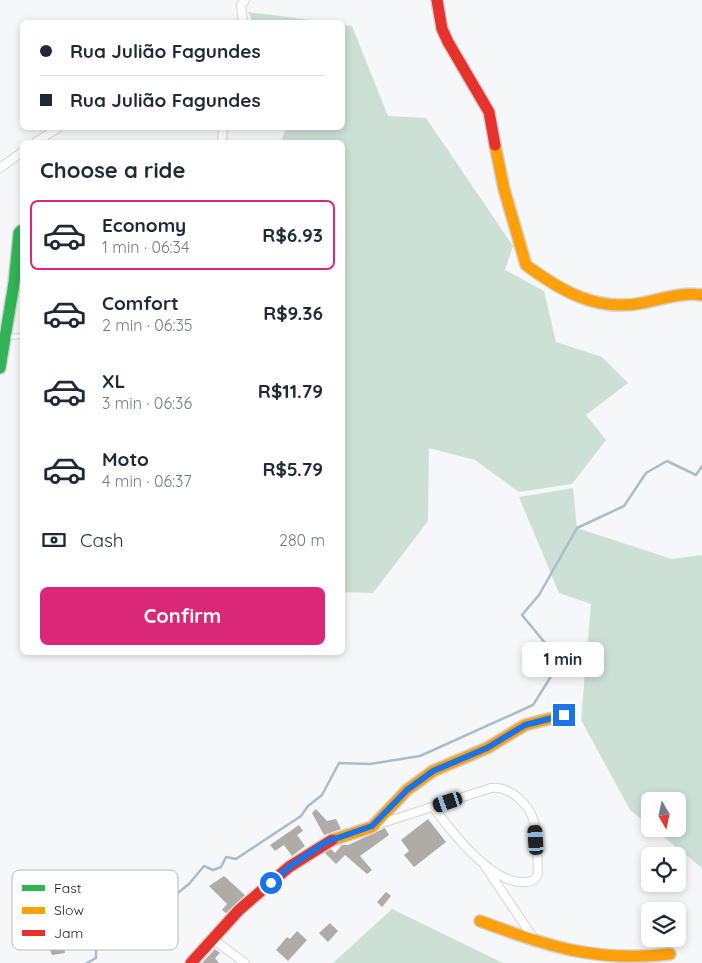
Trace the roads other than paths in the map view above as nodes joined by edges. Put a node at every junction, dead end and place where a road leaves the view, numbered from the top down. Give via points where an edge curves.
1 (245, 0) edge
2 (437, 0) edge
3 (243, 20) edge
4 (55, 130) edge
5 (39, 140) edge
6 (20, 153) edge
7 (0, 168) edge
8 (20, 242) edge
9 (18, 284) edge
10 (700, 292) edge
11 (20, 336) edge
12 (6, 337) junction
13 (0, 368) edge
14 (564, 715) dead end
15 (433, 807) junction
16 (372, 826) junction
17 (484, 864) junction
18 (480, 921) dead end
19 (214, 940) junction
20 (535, 941) junction
21 (670, 954) dead end
22 (191, 963) edge
23 (245, 963) edge

1 - 3 street via 241,5
2 - 10 street via 442,29 448,42 489,112 506,198 526,265 602,305 616,307
4 - 5 street
6 - 7 street
8 - 9 street
9 - 12 street
11 - 12 lane
12 - 13 street
14 - 16 street via 525,725 487,748 433,771 407,790
15 - 16 street
15 - 17 street via 468,851
15 - 17 street via 501,787 510,790 528,810 534,821 538,874 534,880 519,883
16 - 19 street via 326,842 289,867 239,910
17 - 20 street
18 - 20 street
19 - 22 street
19 - 23 street
20 - 21 street via 590,955 630,959

